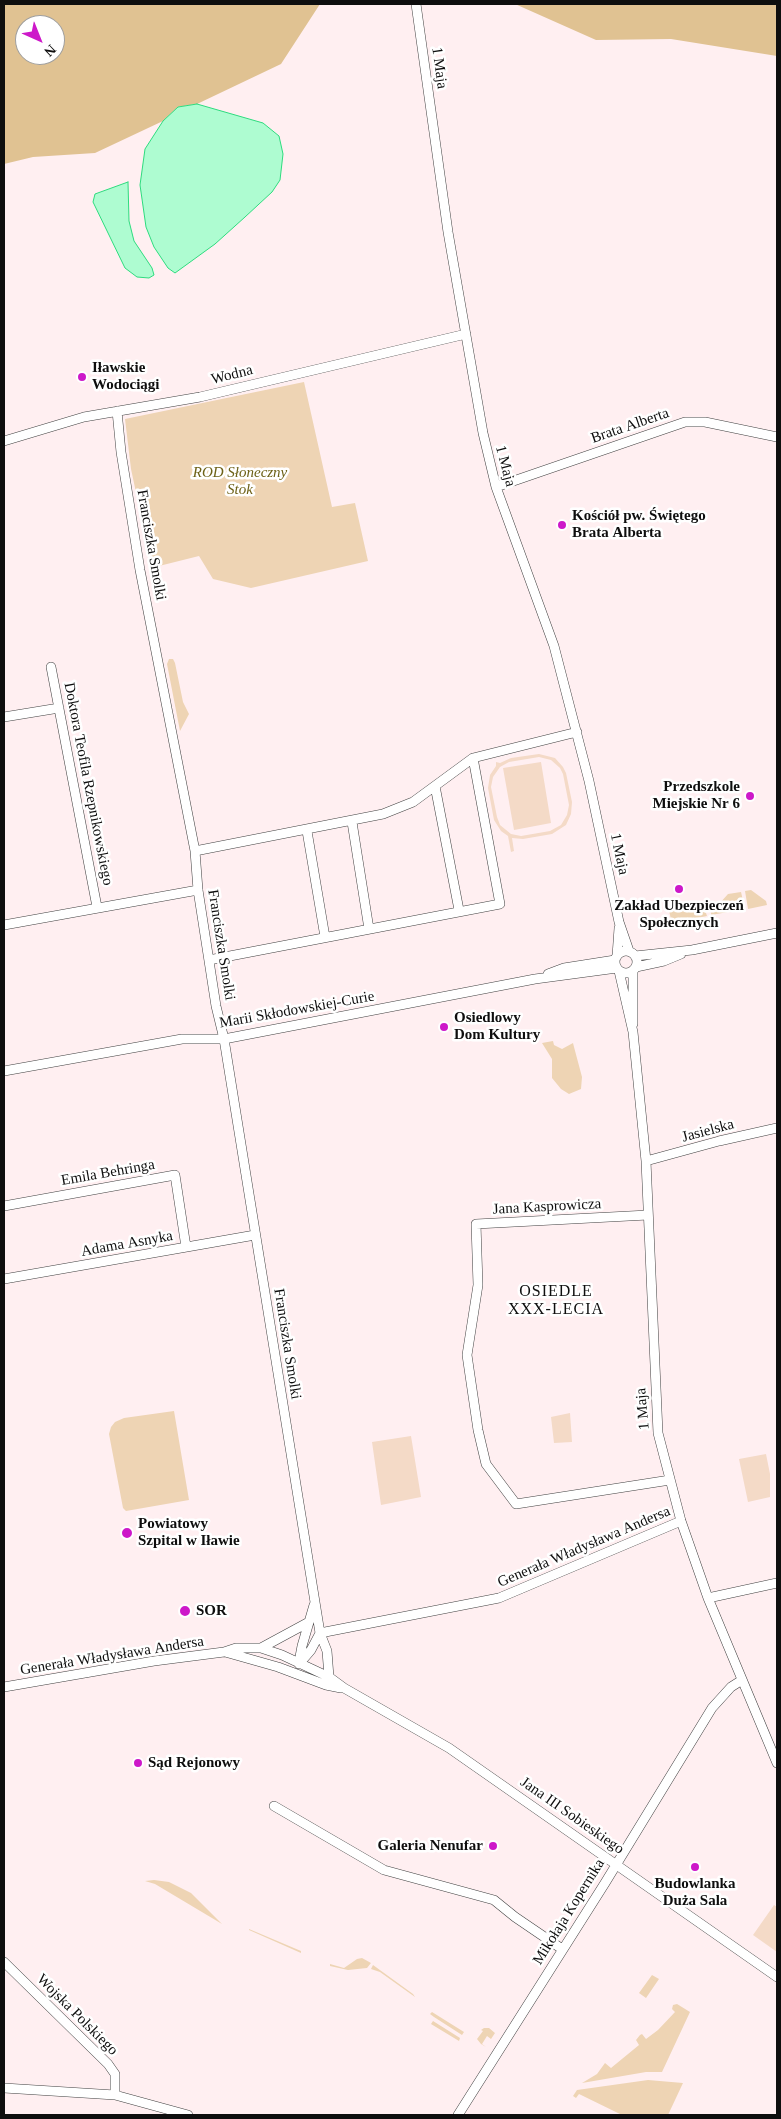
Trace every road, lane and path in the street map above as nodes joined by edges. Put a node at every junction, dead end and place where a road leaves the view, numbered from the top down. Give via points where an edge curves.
1 (416, 4) edge
2 (466, 334) junction
3 (117, 411) junction
4 (777, 437) edge
5 (4, 441) edge
6 (496, 487) junction
7 (51, 666) dead end
8 (59, 708) junction
9 (4, 717) edge
10 (577, 732) junction
11 (473, 758) junction
12 (435, 786) junction
13 (352, 822) junction
14 (307, 830) junction
15 (195, 851) junction
16 (198, 890) junction
17 (97, 908) junction
18 (459, 910) junction
19 (619, 922) junction
20 (4, 924) edge
21 (369, 929) junction
22 (777, 933) edge
23 (324, 937) junction
24 (692, 950) junction
25 (632, 954) junction
26 (209, 960) junction
27 (617, 963) junction
28 (635, 969) junction
29 (633, 1032) junction
30 (224, 1039) junction
31 (4, 1071) edge
32 (777, 1128) edge
33 (646, 1161) junction
34 (4, 1206) edge
35 (648, 1215) junction
36 (256, 1235) junction
37 (186, 1247) junction
38 (4, 1279) edge
39 (670, 1480) junction
40 (682, 1521) junction
41 (777, 1583) edge
42 (708, 1598) junction
43 (315, 1601) junction
44 (309, 1622) junction
45 (320, 1634) junction
46 (261, 1648) junction
47 (224, 1652) junction
48 (299, 1662) junction
49 (294, 1672) junction
50 (329, 1677) junction
51 (742, 1680) junction
52 (4, 1687) edge
53 (344, 1688) junction
54 (777, 1763) edge
55 (274, 1806) dead end
56 (615, 1864) junction
57 (562, 1949) junction
58 (4, 1962) edge
59 (777, 1977) edge
60 (4, 2088) edge
61 (115, 2096) junction
62 (188, 2115) edge
63 (458, 2115) edge

1 - 2 street, 1 Maja via 448,232
2 - 3 street, Wodna via 200,397
2 - 6 street, 1 Maja
3 - 5 street, Wodna via 84,417
3 - 15 street, Franciszka Smolki via 140,570
4 - 6 street, Brata Alberta via 705,422 685,422
6 - 10 street, 1 Maja via 554,646
7 - 8 street, Doktora Teofila Rzepnikowskiego
8 - 9 street
8 - 17 street, Doktora Teofila Rzepnikowskiego
10 - 11 street
10 - 19 street, 1 Maja
11 - 12 street
11 - 18 street via 500,904
12 - 13 street via 398,809
12 - 18 street
13 - 14 street
13 - 21 street
14 - 15 street
14 - 23 street
15 - 16 street, Franciszka Smolki
16 - 17 street
16 - 26 street, Franciszka Smolki
17 - 20 street
18 - 21 street
19 - 25 street, 1 Maja
19 - 27 street, 1 Maja
21 - 23 street
22 - 24 street
23 - 26 street
24 - 25 street
24 - 28 street
25 - 27 street via 625,951
25 - 28 street, 1 Maja
26 - 30 street, Franciszka Smolki
27 - 28 street via 627,973
27 - 29 street, 1 Maja
27 - 30 street, Marii Skłodowskiej-Curie via 564,968 535,979
28 - 29 street, 1 Maja
29 - 33 street, 1 Maja
30 - 31 street, Marii Skłodowskiej-Curie via 182,1039
30 - 36 street, Franciszka Smolki
32 - 33 street, Jasielska
33 - 35 street, 1 Maja
34 - 37 street, Emila Behringa via 175,1175
35 - 39 street, 1 Maja via 656,1412
35 - 39 street, Jana Kasprowicza via 476,1224 478,1285 467,1355 486,1464 516,1504
36 - 37 street, Adama Asnyka
36 - 43 street, Franciszka Smolki
37 - 38 street, Adama Asnyka
39 - 40 street, 1 Maja
40 - 42 street, 1 Maja
40 - 45 street, Generała Władysława Andersa via 499,1598
41 - 42 street
42 - 51 street, 1 Maja
43 - 44 street, Franciszka Smolki
43 - 45 street, Franciszka Smolki
44 - 46 street
44 - 48 street, Franciszka Smolki
45 - 48 street, Franciszka Smolki
45 - 50 street, Franciszka Smolki via 327,1652
46 - 47 street, Generała Władysława Andersa via 236,1648
46 - 48 street, Generała Władysława Andersa
47 - 49 street, Generała Władysława Andersa
47 - 52 street, Generała Władysława Andersa
48 - 49 street, Franciszka Smolki
48 - 50 street, Jana III Sobieskiego
49 - 53 street, Jana III Sobieskiego via 326,1685
50 - 53 street, Jana III Sobieskiego
51 - 54 street, 1 Maja
51 - 56 street, Mikołaja Kopernika via 712,1708
53 - 56 street, Jana III Sobieskiego via 450,1748
55 - 57 street via 384,1870 494,1900
56 - 57 street, Mikołaja Kopernika
56 - 59 street, Jana III Sobieskiego
57 - 63 street, Mikołaja Kopernika
58 - 61 street, Wojska Polskiego via 108,2064 115,2074
60 - 61 street
61 - 62 street

